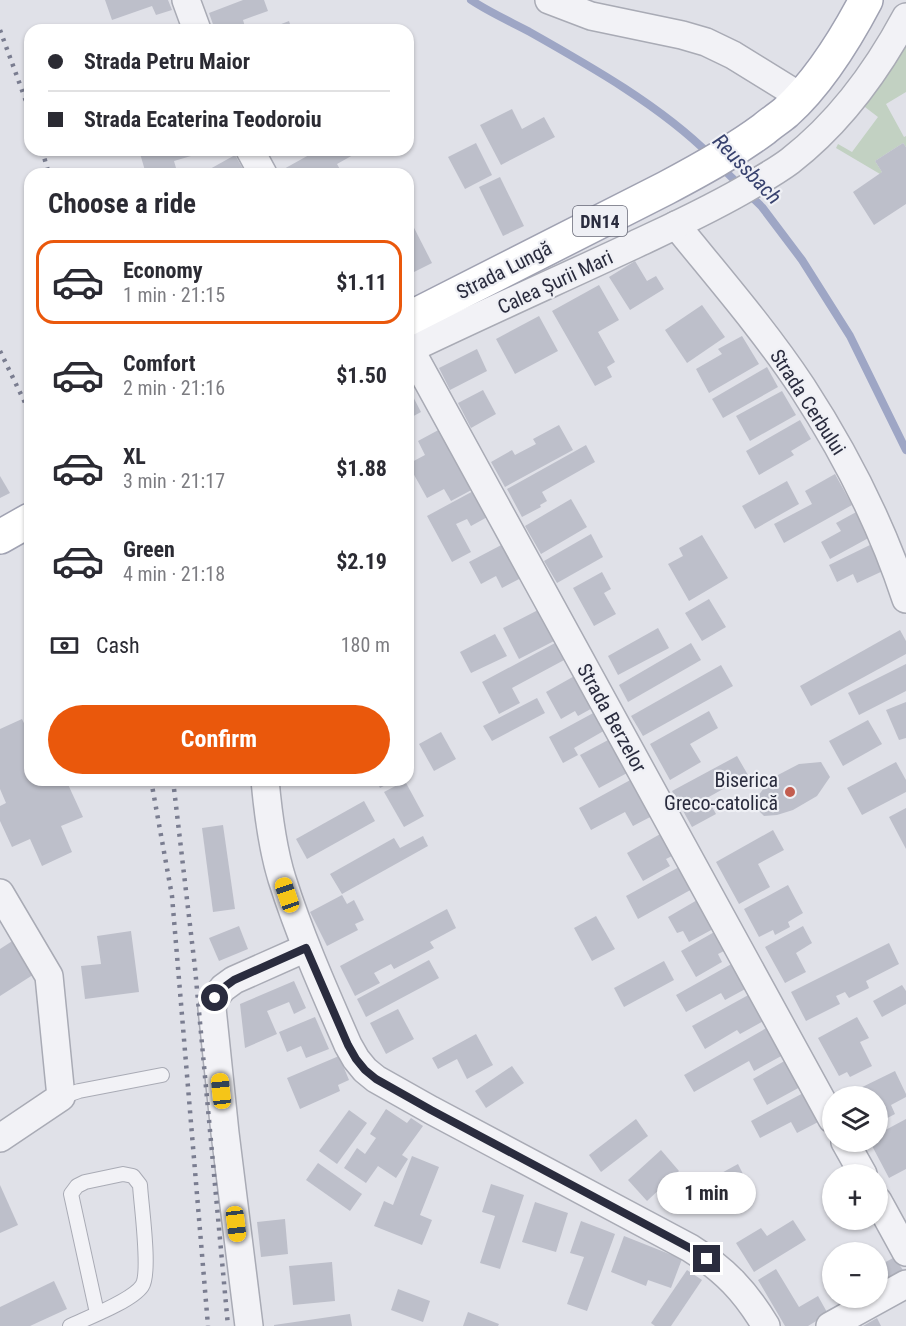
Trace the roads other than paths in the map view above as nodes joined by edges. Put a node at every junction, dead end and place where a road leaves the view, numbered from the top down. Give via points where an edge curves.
1 (186, 0) edge
2 (549, 0) edge
3 (866, 0) edge
4 (906, 17) edge
5 (195, 24) edge
6 (794, 94) junction
7 (844, 109) junction
8 (676, 225) junction
9 (414, 336) edge
10 (414, 337) edge
11 (414, 348) edge
12 (24, 523) edge
13 (0, 537) edge
14 (906, 599) edge
15 (266, 786) edge
16 (3, 906) edge
17 (306, 948) junction
18 (162, 1075) dead end
19 (61, 1097) junction
20 (822, 1101) edge
21 (0, 1138) edge
22 (888, 1219) edge
23 (906, 1252) edge
24 (906, 1284) edge
25 (97, 1313) junction
26 (84, 1323) edge
27 (70, 1326) edge
28 (249, 1326) edge
29 (766, 1326) edge
30 (830, 1326) edge

1 - 5 street
2 - 6 street via 591,16 706,42
3 - 6 main road, DN14 via 830,60
4 - 7 street via 873,73
6 - 7 street
6 - 9 main road, Strada Lungă / DN14 via 745,143
7 - 8 street, Calea Șurii Mari via 790,161
8 - 10 street, Calea Șurii Mari
8 - 14 street, Strada Cerbului via 764,335 830,431 861,487
11 - 20 street, Strada Berzelor
12 - 13 main road
15 - 17 street via 281,877
16 - 19 street via 49,976
17 - 28 street via 234,980 215,998 212,1008
17 - 29 street via 348,1045 371,1075 690,1248 735,1283
18 - 19 lane
19 - 21 street
22 - 23 street
24 - 30 street
25 - 25 lane via 143,1284 140,1185 133,1176 123,1174 85,1182 72,1194
25 - 26 lane
26 - 27 lane

